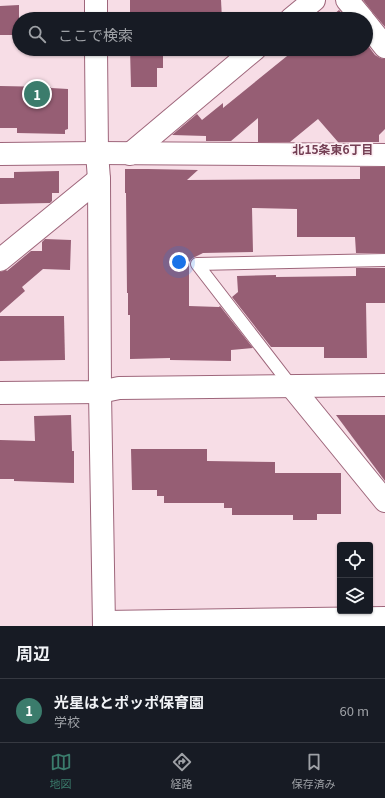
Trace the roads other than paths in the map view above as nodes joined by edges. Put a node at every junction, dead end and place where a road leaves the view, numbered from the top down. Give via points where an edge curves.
1 (96, 0) edge
2 (314, 0) edge
3 (347, 0) edge
4 (96, 12) edge
5 (299, 12) edge
6 (357, 12) edge
7 (373, 32) edge
8 (385, 47) edge
9 (96, 56) edge
10 (247, 56) edge
11 (97, 153) junction
12 (0, 154) edge
13 (130, 154) junction
14 (385, 155) edge
15 (99, 179) junction
16 (0, 260) edge
17 (385, 260) edge
18 (385, 385) edge
19 (292, 386) junction
20 (100, 392) junction
21 (0, 393) edge
22 (385, 501) edge
23 (385, 618) edge
24 (104, 624) edge

1 - 4 street
2 - 5 street
3 - 6 street
7 - 8 street
9 - 11 street
10 - 13 street
11 - 12 street
11 - 13 street
11 - 15 street
13 - 14 street
15 - 16 street
15 - 20 street
17 - 19 lane via 197,264
18 - 19 street
19 - 20 street via 119,388
19 - 22 street
20 - 21 street
20 - 24 street
23 - 24 street

